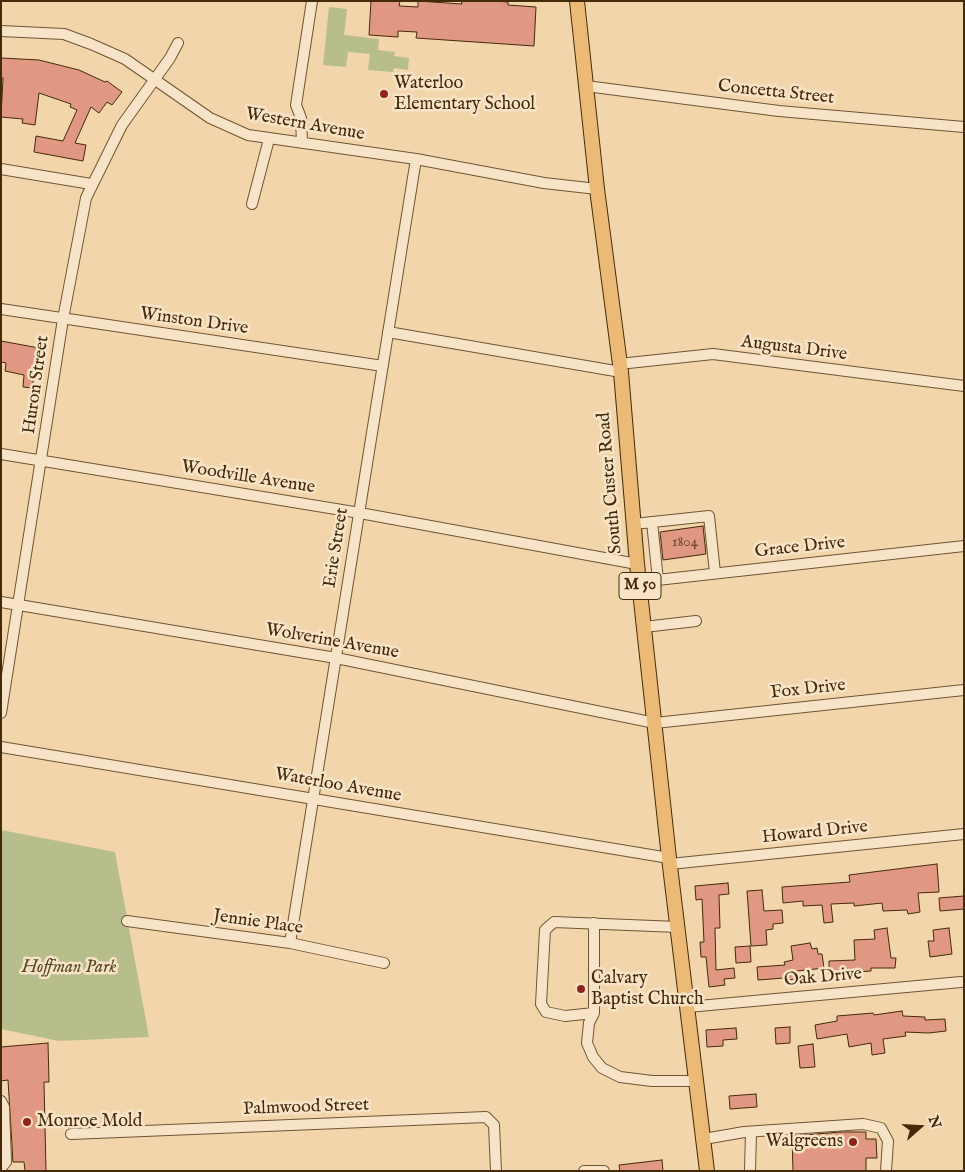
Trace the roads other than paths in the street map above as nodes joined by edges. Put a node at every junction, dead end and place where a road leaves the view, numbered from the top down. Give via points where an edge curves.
1 (312, 1) edge
2 (577, 1) edge
3 (1, 31) edge
4 (178, 43) dead end
5 (155, 80) junction
6 (586, 86) junction
7 (964, 127) edge
8 (269, 139) junction
9 (302, 143) junction
10 (416, 159) junction
11 (1, 169) edge
12 (91, 184) junction
13 (597, 189) junction
14 (252, 204) dead end
15 (1, 309) edge
16 (63, 319) junction
17 (388, 332) junction
18 (382, 366) junction
19 (620, 368) junction
20 (964, 386) edge
21 (1, 454) edge
22 (42, 460) junction
23 (360, 513) junction
24 (652, 522) junction
25 (634, 524) junction
26 (964, 546) edge
27 (637, 564) junction
28 (715, 573) junction
29 (658, 580) junction
30 (640, 582) junction
31 (1, 602) edge
32 (17, 604) junction
33 (696, 621) dead end
34 (644, 627) junction
35 (336, 658) junction
36 (964, 690) edge
37 (1, 713) edge
38 (655, 723) junction
39 (1, 747) edge
40 (312, 798) junction
41 (964, 834) edge
42 (670, 861) junction
43 (126, 921) dead end
44 (594, 923) junction
45 (678, 927) junction
46 (290, 943) junction
47 (384, 963) dead end
48 (961, 982) dead end
49 (688, 1007) junction
50 (594, 1013) junction
51 (697, 1081) junction
52 (1, 1102) edge
53 (751, 1132) junction
54 (71, 1134) dead end
55 (704, 1139) junction
56 (1, 1168) edge
57 (496, 1171) edge
58 (584, 1171) edge
59 (604, 1171) edge
60 (707, 1171) edge
61 (750, 1171) edge
62 (886, 1171) edge

1 - 9 street via 296,105 301,118
2 - 6 main road, South Custer Road / M 50
3 - 5 street, Western Avenue via 64,34 124,59
4 - 5 street, Huron Street
5 - 8 street, Western Avenue via 210,118 248,135
5 - 12 street, Huron Street via 122,125
6 - 7 street, Concetta Street via 778,111
6 - 13 main road, South Custer Road / M 50
8 - 9 street, Western Avenue
8 - 14 street
9 - 10 street, Western Avenue
10 - 13 street, Western Avenue
10 - 17 street, Erie Street
11 - 12 street
12 - 16 street, Huron Street
13 - 19 main road, South Custer Road / M 50
15 - 16 street, Winston Drive
16 - 18 street, Winston Drive
16 - 22 street, Huron Street
17 - 18 street, Erie Street
17 - 19 street
18 - 23 street, Erie Street
19 - 20 street, Augusta Drive via 713,354
19 - 25 main road, South Custer Road / M 50
21 - 22 street, Woodville Avenue
22 - 23 street, Woodville Avenue
22 - 32 street, Huron Street
23 - 27 street, Woodville Avenue
23 - 35 street, Erie Street
24 - 25 street
24 - 28 street via 709,516
24 - 29 street
25 - 27 main road, South Custer Road / M 50
26 - 28 street, Grace Drive
27 - 30 main road, South Custer Road / M 50
28 - 29 street, Grace Drive
29 - 30 street, Grace Drive
30 - 34 main road, South Custer Road / M 50
31 - 32 street, Wolverine Avenue
32 - 35 street, Wolverine Avenue
32 - 37 street, Huron Street
33 - 34 street
34 - 38 main road, South Custer Road / M 50
35 - 38 street, Wolverine Avenue
35 - 40 street, Erie Street
36 - 38 street, Fox Drive
38 - 42 main road, South Custer Road / M 50
39 - 40 street, Waterloo Avenue
40 - 42 street, Waterloo Avenue
40 - 46 street, Erie Street
41 - 42 street, Howard Drive
42 - 45 main road, South Custer Road / M 50
43 - 46 street, Jennie Place
44 - 45 street
44 - 50 street
44 - 50 street via 554,922 545,930 541,978 541,1004 546,1012 565,1016
45 - 49 main road, South Custer Road / M 50
46 - 47 street, Jennie Place
48 - 49 street, Oak Drive
49 - 51 main road, South Custer Road / M 50
50 - 51 street via 589,1022 587,1043 602,1068 620,1077
51 - 55 main road, South Custer Road / M 50
52 - 56 street via 4,1107 6,1162
53 - 55 street
53 - 61 street
53 - 62 street via 863,1124 881,1128 888,1141
54 - 57 street, Palmwood Street via 486,1117 494,1125
55 - 60 main road, South Custer Road / M 50
58 - 59 street

